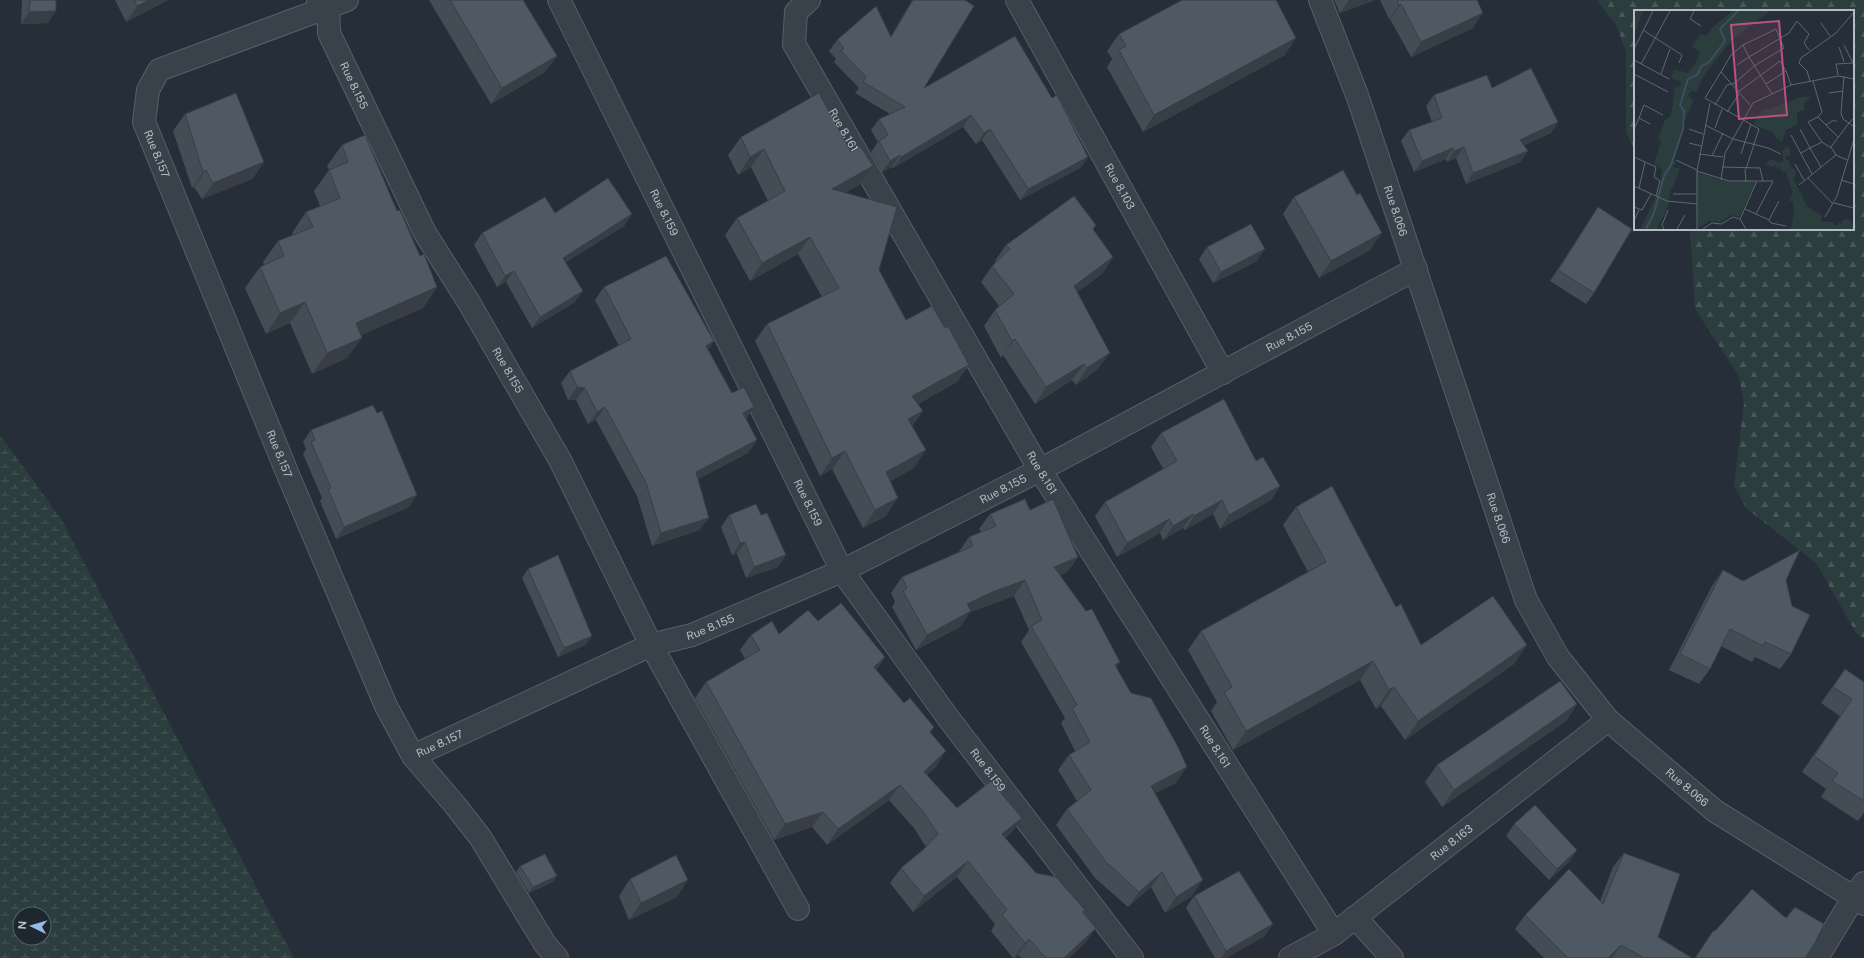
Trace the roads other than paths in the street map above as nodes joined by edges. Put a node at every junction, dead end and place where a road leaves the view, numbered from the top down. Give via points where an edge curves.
1 (559, 0) edge
2 (809, 0) edge
3 (1017, 0) edge
4 (1320, 0) edge
5 (331, 3) edge
6 (1416, 269) junction
7 (1223, 373) junction
8 (1040, 470) junction
9 (842, 571) junction
10 (651, 645) junction
11 (1608, 720) junction
12 (413, 756) junction
13 (1861, 895) edge
14 (798, 909) dead end
15 (1355, 917) junction
16 (1334, 934) junction
17 (557, 958) edge
18 (1132, 958) edge
19 (1290, 958) edge
20 (1392, 958) edge
21 (1817, 958) edge

1 - 9 street, Rue 8.159
2 - 8 street, Rue 8.161 via 796,12 794,44
3 - 7 street, Rue 8.103
4 - 6 street, Rue 8.066 via 1357,95
5 - 10 street, Rue 8.155 via 329,32 424,233 468,301 560,460
5 - 12 street, Rue 8.157 via 159,70 148,90 144,122 386,706
6 - 7 street, Rue 8.155
6 - 11 street, Rue 8.066 via 1526,600 1558,657
7 - 8 street, Rue 8.155
8 - 9 street, Rue 8.155
8 - 16 street, Rue 8.161
9 - 10 street, Rue 8.155 via 692,635
9 - 18 street, Rue 8.159 via 949,718
10 - 12 street, Rue 8.157
10 - 14 street
11 - 13 street, Rue 8.066 via 1715,811
11 - 15 street, Rue 8.163
12 - 17 street via 480,838 545,944
13 - 21 street
15 - 16 street, Rue 8.163
15 - 20 street
16 - 19 street, Rue 8.163

